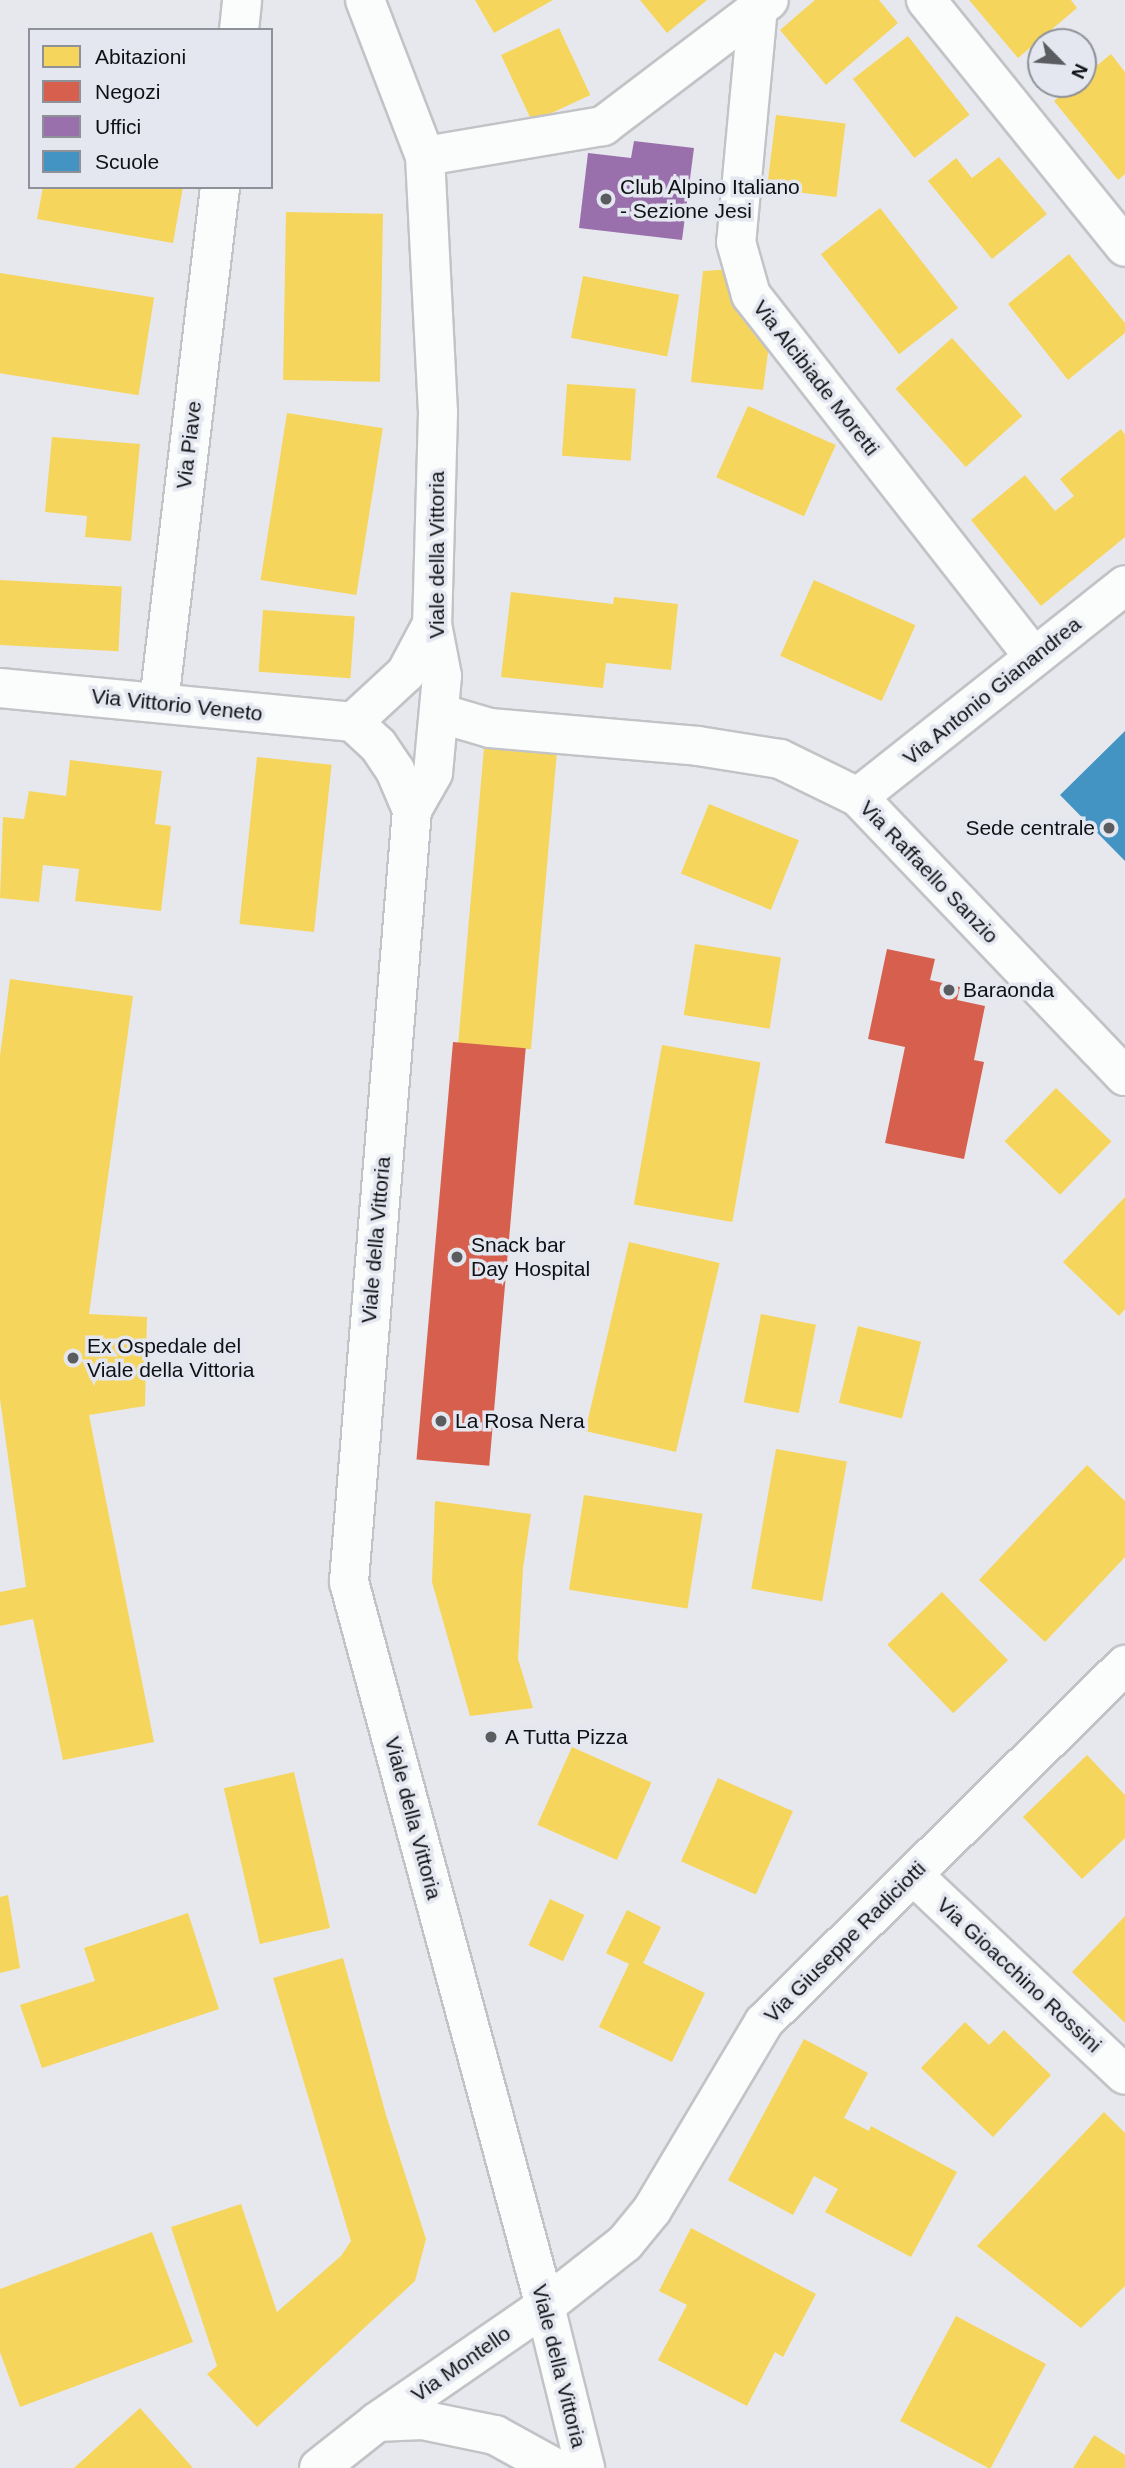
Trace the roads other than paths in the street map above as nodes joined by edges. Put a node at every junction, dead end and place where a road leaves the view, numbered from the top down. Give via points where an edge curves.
1 (242, 0) edge
2 (365, 0) edge
3 (926, 0) edge
4 (763, 4) edge
5 (239, 28) edge
6 (425, 156) junction
7 (220, 189) edge
8 (1125, 247) edge
9 (1125, 585) edge
10 (432, 624) junction
11 (1034, 657) junction
12 (0, 688) edge
13 (159, 702) junction
14 (439, 713) junction
15 (353, 722) junction
16 (858, 797) junction
17 (412, 810) junction
18 (1125, 1076) edge
19 (1125, 1665) edge
20 (913, 1875) junction
21 (1125, 2075) edge
22 (545, 2306) junction
23 (377, 2422) junction
24 (319, 2468) edge
25 (555, 2468) edge
26 (585, 2468) edge

1 - 5 street
2 - 6 street, Viale della Vittoria
3 - 8 street
4 - 6 street via 603,126
4 - 11 street, Via Alcibiade Moretti via 736,242 751,295
6 - 10 street, Viale della Vittoria via 438,413
7 - 13 street, Via Piave
9 - 11 street, Via Antonio Gianandrea
10 - 14 street, Viale della Vittoria via 442,676
10 - 15 street via 406,673
11 - 16 street, Via Antonio Gianandrea
12 - 13 street, Via Vittorio Veneto
13 - 15 street, Via Vittorio Veneto
14 - 16 street, Via Raffaello Sanzio via 490,728 698,746 780,759
14 - 17 street, Viale della Vittoria via 433,773
15 - 17 street via 395,770
16 - 18 street, Via Raffaello Sanzio
17 - 22 street, Viale della Vittoria via 349,1582
19 - 20 street, Via Giuseppe Radiciotti
20 - 21 street, Via Gioacchino Rossini
20 - 22 street, Via Giuseppe Radiciotti via 764,2022 652,2210 625,2243
22 - 23 street, Via Montello
22 - 26 street, Viale della Vittoria
23 - 24 street, Via Montello
23 - 25 street, Via Montello via 422,2420 484,2432

